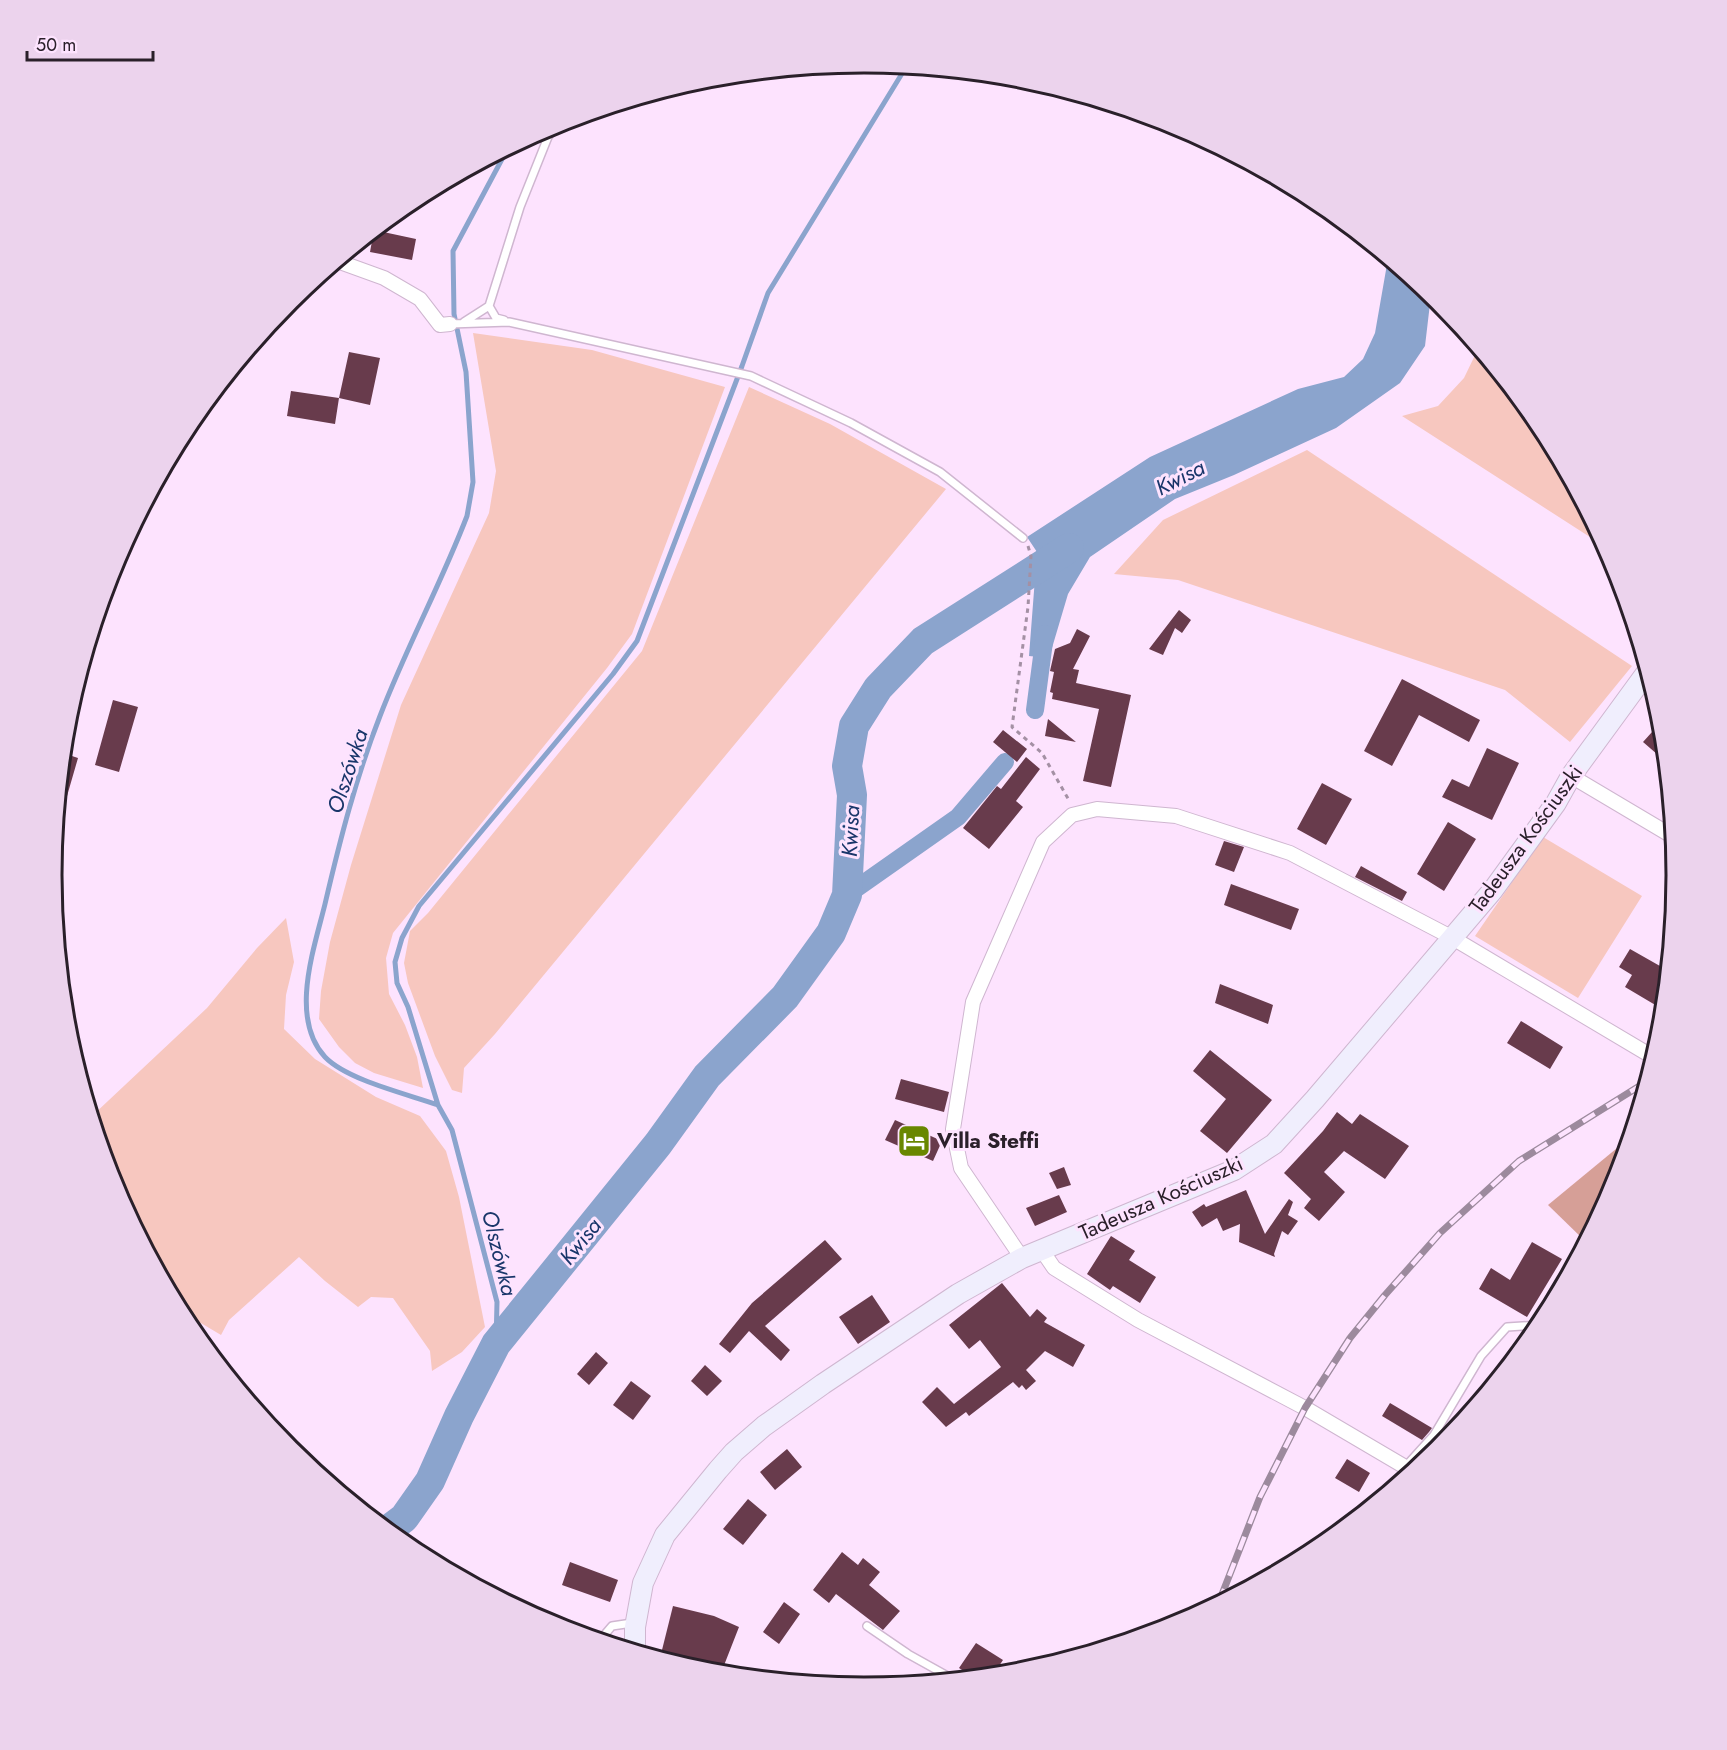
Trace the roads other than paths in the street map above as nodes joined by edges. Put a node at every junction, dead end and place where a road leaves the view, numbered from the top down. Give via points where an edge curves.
1 (547, 138) edge
2 (345, 264) edge
3 (489, 306) junction
4 (509, 322) junction
5 (456, 324) junction
6 (1023, 538) road end
7 (1641, 680) edge
8 (1571, 776) junction
9 (1664, 831) edge
10 (1451, 937) junction
11 (1645, 1052) edge
12 (1041, 1249) junction
13 (1022, 1258) junction
14 (1527, 1326) edge
15 (1423, 1449) edge
16 (1404, 1467) edge
17 (636, 1622) junction
18 (867, 1626) dead end
19 (605, 1634) edge
20 (634, 1643) edge
21 (941, 1673) edge

1 - 3 lane via 520,207
2 - 5 street via 384,278 420,299 440,325
3 - 4 lane via 496,318
3 - 5 lane
4 - 5 lane
4 - 6 lane via 746,375 851,423 940,472
7 - 8 main road, Tadeusza Kościuszki
8 - 9 street
8 - 10 main road, Tadeusza Kościuszki via 1493,890
10 - 11 street
10 - 12 main road, Tadeusza Kościuszki via 1274,1144 1234,1170
10 - 13 street via 1290,853 1176,816 1097,809 1072,815 1043,842 973,1002 953,1129 961,1168
12 - 13 main road, Tadeusza Kościuszki
12 - 16 street via 1054,1268 1138,1320 1305,1408
13 - 17 main road, Tadeusza Kościuszki via 958,1294 833,1377 734,1452 665,1535 643,1582
14 - 15 lane via 1507,1327 1481,1356
17 - 19 lane via 612,1626
17 - 20 main road, Tadeusza Kościuszki
18 - 21 lane

